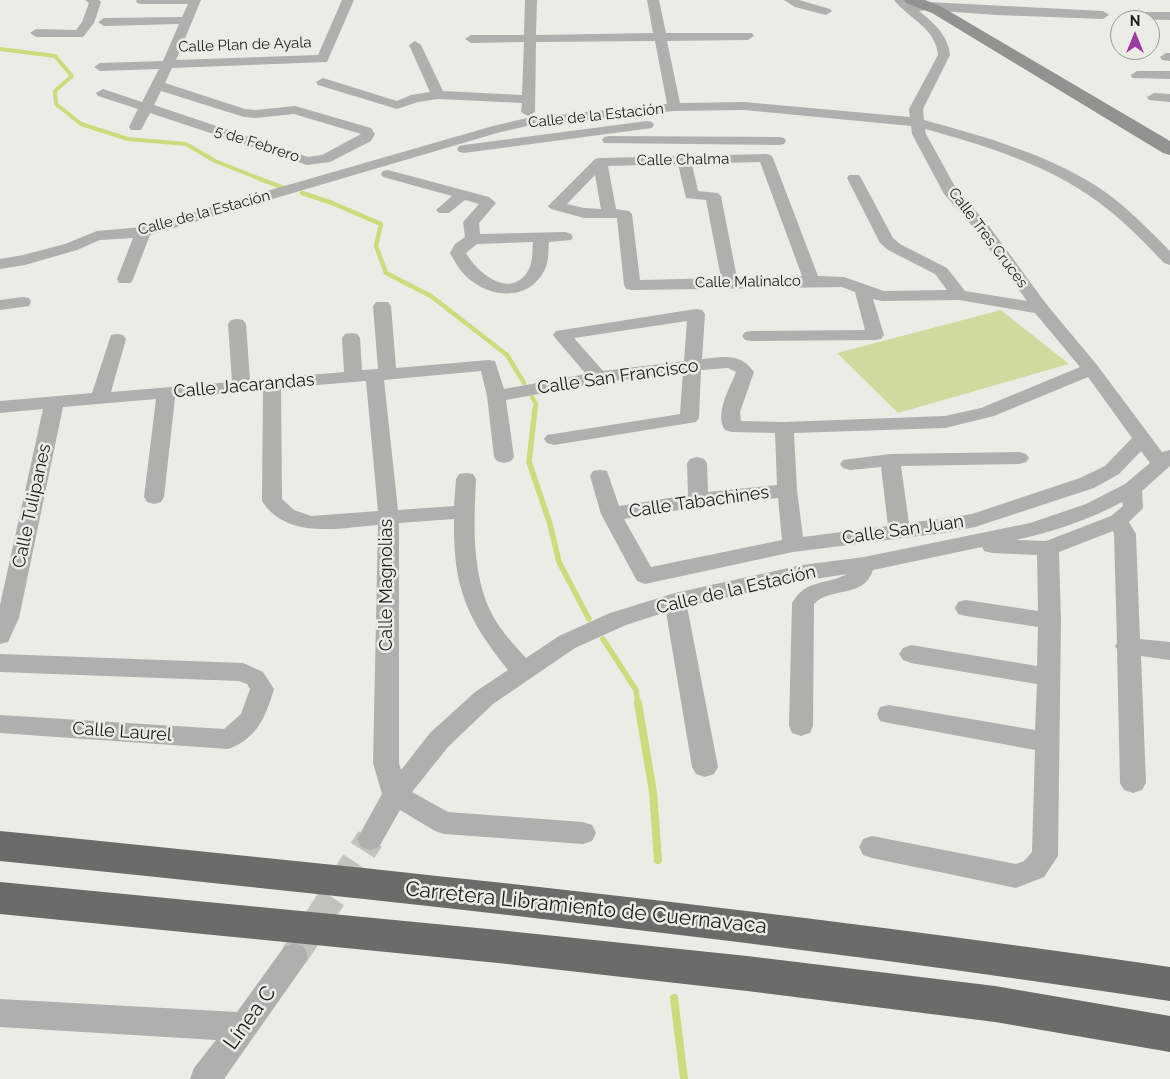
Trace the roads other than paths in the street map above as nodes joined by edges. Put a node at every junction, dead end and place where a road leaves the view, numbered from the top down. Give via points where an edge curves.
1 (92, 0) edge
2 (194, 0) edge
3 (348, 0) edge
4 (531, 0) edge
5 (653, 0) edge
6 (790, 0) edge
7 (1150, 0) edge
8 (141, 1) dead end
9 (906, 3) edge
10 (928, 6) junction
11 (994, 6) edge
12 (826, 11) dead end
13 (1103, 16) dead end
14 (1164, 16) edge
15 (186, 20) junction
16 (104, 22) dead end
17 (36, 33) dead end
18 (733, 36) junction
19 (748, 36) dead end
20 (660, 37) junction
21 (530, 38) junction
22 (471, 39) dead end
23 (414, 45) dead end
24 (738, 51) dead end
25 (168, 64) junction
26 (100, 67) dead end
27 (1137, 75) dead end
28 (1170, 76) edge
29 (323, 82) dead end
30 (157, 85) junction
31 (103, 93) dead end
32 (438, 95) junction
33 (1154, 97) dead end
34 (1170, 98) edge
35 (528, 99) junction
36 (145, 106) junction
37 (674, 107) junction
38 (546, 120) junction
39 (527, 122) junction
40 (917, 122) junction
41 (647, 125) dead end
42 (136, 127) dead end
43 (550, 138) junction
44 (780, 142) dead end
45 (435, 147) junction
46 (470, 148) junction
47 (1170, 149) edge
48 (383, 154) dead end
49 (684, 160) junction
50 (600, 162) junction
51 (854, 178) dead end
52 (463, 194) junction
53 (444, 210) dead end
54 (609, 213) junction
55 (143, 232) junction
56 (565, 237) dead end
57 (541, 238) junction
58 (473, 239) junction
59 (1170, 260) edge
60 (0, 264) edge
61 (125, 280) dead end
62 (812, 281) junction
63 (730, 282) junction
64 (862, 288) junction
65 (959, 295) junction
66 (23, 302) dead end
67 (0, 306) edge
68 (382, 306) dead end
69 (1041, 309) junction
70 (237, 324) dead end
71 (751, 336) dead end
72 (352, 338) dead end
73 (117, 339) dead end
74 (692, 365) junction
75 (1091, 369) junction
76 (372, 375) junction
77 (598, 377) junction
78 (272, 384) junction
79 (241, 386) junction
80 (166, 392) junction
81 (496, 396) junction
82 (100, 398) junction
83 (54, 403) junction
84 (0, 407) edge
85 (784, 428) junction
86 (1142, 438) junction
87 (554, 439) dead end
88 (504, 457) dead end
89 (1019, 458) dead end
90 (890, 460) junction
91 (1166, 460) edge
92 (698, 463) dead end
93 (850, 464) dead end
94 (600, 476) dead end
95 (466, 480) dead end
96 (787, 490) junction
97 (1132, 490) junction
98 (154, 497) dead end
99 (698, 500) junction
100 (463, 512) junction
101 (611, 514) junction
102 (389, 519) junction
103 (1118, 521) junction
104 (898, 531) junction
105 (974, 542) junction
106 (793, 545) junction
107 (1048, 548) junction
108 (864, 564) junction
109 (675, 601) junction
110 (966, 608) dead end
111 (1050, 621) junction
112 (0, 636) edge
113 (1127, 646) junction
114 (1170, 651) edge
115 (911, 654) dead end
116 (0, 663) edge
117 (523, 670) junction
118 (1048, 677) junction
119 (889, 714) dead end
120 (0, 724) edge
121 (801, 726) dead end
122 (1047, 742) junction
123 (705, 767) dead end
124 (1133, 783) dead end
125 (395, 795) junction
126 (583, 833) dead end
127 (370, 839) tunnel mouth
128 (0, 846) edge
129 (872, 847) dead end
130 (0, 898) edge
131 (294, 956) tunnel mouth
132 (1170, 984) edge
133 (0, 1013) edge
134 (244, 1027) junction
135 (1170, 1034) edge
136 (205, 1079) edge

1 - 17 street via 95,2 91,17 78,34
2 - 8 street
2 - 15 street
3 - 25 street, Calle Plan de Ayala via 324,59
4 - 21 street
5 - 20 street
6 - 12 street
7 - 14 street
9 - 10 street
9 - 40 street via 938,34 945,47 916,109
10 - 11 street
10 - 47 street
11 - 13 street
15 - 16 street
15 - 25 street
18 - 19 street
18 - 20 street
18 - 24 street
20 - 21 street
20 - 37 street
21 - 22 street
21 - 35 street
23 - 32 street
25 - 26 street, Calle Plan de Ayala
25 - 30 street
27 - 28 street
29 - 32 street via 397,105
30 - 36 street
30 - 36 street, 5 de Febrero via 244,113 295,110 368,134 325,159 307,161
31 - 36 street, 5 de Febrero
32 - 35 street
33 - 34 street
35 - 39 street
36 - 42 street
37 - 38 street, Calle de la Estación
37 - 40 street, Calle de la Estación via 779,108
38 - 39 street, Calle de la Estación
38 - 43 street
39 - 45 street, Calle de la Estación
40 - 59 street, Calle de la Estación via 1015,154 1082,186 1121,211
40 - 69 street, Calle Tres Cruces via 919,134 952,194 980,225
41 - 43 street
43 - 44 street
43 - 46 street
45 - 46 street
45 - 48 street
45 - 55 street, Calle de la Estación
46 - 52 street via 447,152 388,174
49 - 50 street, Calle Chalma
49 - 62 street, Calle Chalma via 766,158
49 - 63 street via 691,195 713,196
50 - 54 street
50 - 54 street via 556,206 584,213
51 - 65 street via 886,240 941,271
52 - 53 street
52 - 58 street via 488,203 471,222
54 - 63 street, Calle Malinalco via 624,214 632,284
55 - 60 street, Calle de la Estación via 97,236 71,247
55 - 61 street
56 - 57 street
57 - 58 street
57 - 58 street via 538,268 524,286 508,290 494,288 462,265 458,253
62 - 63 street, Calle Malinalco
62 - 64 street, Calle Malinalco via 844,282
64 - 65 street, Calle Malinalco via 882,296
64 - 71 street via 875,335
65 - 69 street, Calle Malinalco
66 - 67 street
68 - 76 street
69 - 75 street, Calle Tres Cruces
70 - 79 street
72 - 76 street
73 - 82 street
74 - 77 street, Calle San Francisco
74 - 77 street via 696,314 562,335
74 - 85 street, Calle San Francisco via 730,362 745,372 732,412 732,426
74 - 87 street via 689,418
75 - 85 street via 987,412 946,422
75 - 86 street, Calle Tres Cruces
76 - 78 street, Calle Jacarandas
76 - 81 street, Calle Jacarandas via 489,365
76 - 102 street, Calle Magnolias
77 - 81 street, Calle San Francisco
78 - 79 street, Calle Jacarandas
78 - 102 street via 272,501 288,515 310,523
79 - 80 street, Calle Jacarandas
80 - 82 street, Calle Jacarandas
80 - 98 street
81 - 88 street
82 - 83 street, Calle Jacarandas
83 - 84 street, Calle Jacarandas
83 - 112 street, Calle Tulipanes via 14,593
85 - 96 street
86 - 91 street, Calle Tres Cruces
86 - 104 street, Calle San Juan via 1112,470 1087,483 975,520
89 - 90 street
90 - 93 street
90 - 104 street
91 - 97 street, Calle de la Estación
92 - 99 street
94 - 101 street
95 - 100 street
96 - 99 street, Calle Tabachines
96 - 106 street
97 - 103 street via 1133,508
97 - 105 street, Calle de la Estación via 1093,509 1033,529
99 - 101 street, Calle Tabachines
100 - 102 street
100 - 117 street via 469,579 477,608 491,632
101 - 106 street, Calle San Juan via 644,576
102 - 125 street, Calle Magnolias via 386,763
103 - 107 street
103 - 113 street via 1124,534
104 - 106 street, Calle San Juan
105 - 107 street via 997,547
105 - 108 street, Calle de la Estación
107 - 111 street
108 - 109 street, Calle de la Estación via 802,573
108 - 121 street via 860,576 845,584 820,588 808,594 803,603
109 - 117 street, Calle de la Estación via 615,620 567,642
109 - 123 street
110 - 111 street
111 - 118 street
113 - 114 street
113 - 124 street
115 - 118 street
116 - 120 street, Calle Laurel via 243,672 254,678 262,689 252,720 228,739
117 - 125 street, Calle de la Estación via 484,698 439,740
118 - 122 street
119 - 122 street
122 - 129 street via 1045,856 1034,869 1016,876
125 - 126 street via 444,822
125 - 127 street, Calle de la Estación
128 - 132 highway, Carretera Libramiento de Cuernavaca via 477,895 827,936 997,957
130 - 135 highway via 470,943 833,984 998,1005
131 - 134 street, Línea C
133 - 134 street
134 - 136 street, Línea C

